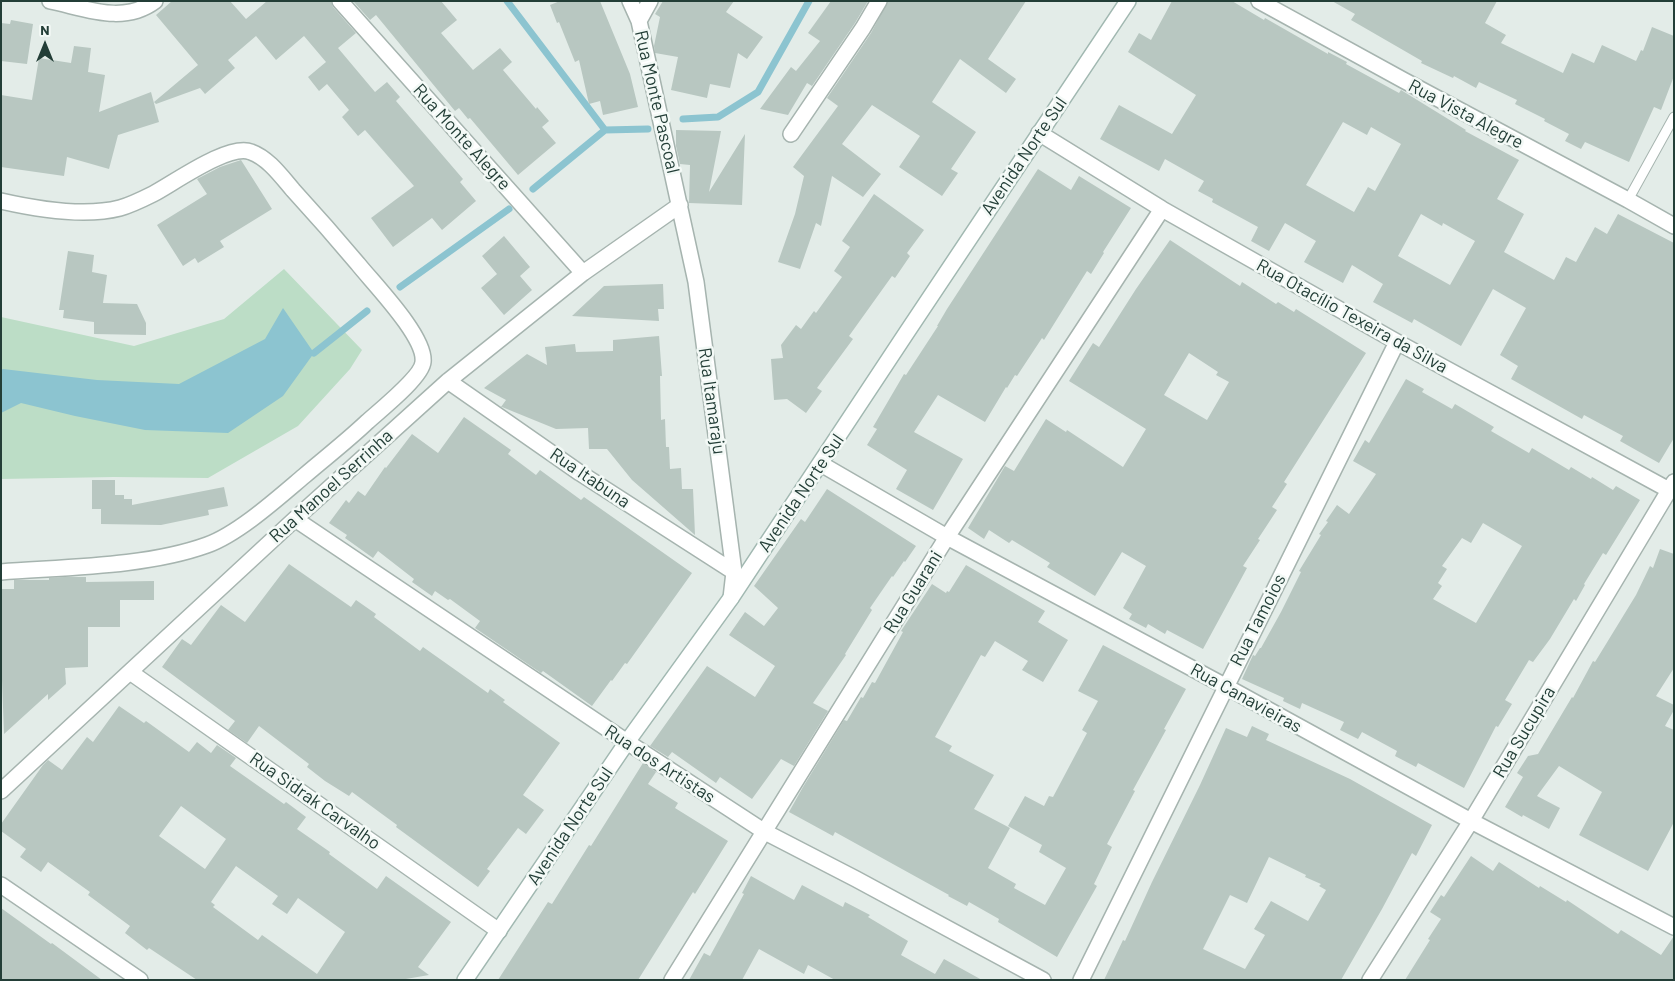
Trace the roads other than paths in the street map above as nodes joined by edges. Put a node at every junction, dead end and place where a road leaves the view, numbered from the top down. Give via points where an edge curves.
1 (50, 1) edge
2 (155, 1) edge
3 (340, 1) edge
4 (630, 1) edge
5 (650, 1) edge
6 (879, 1) edge
7 (1128, 1) edge
8 (1259, 1) edge
9 (75, 4) edge
10 (639, 21) junction
11 (1674, 117) edge
12 (1039, 133) junction
13 (791, 134) dead end
14 (1628, 200) junction
15 (1, 201) edge
16 (680, 205) junction
17 (1162, 209) junction
18 (1674, 226) edge
19 (583, 274) junction
20 (1397, 342) junction
21 (448, 381) junction
22 (821, 464) junction
23 (1671, 486) edge
24 (295, 519) junction
25 (947, 537) junction
26 (1, 572) edge
27 (734, 572) junction
28 (732, 598) junction
29 (130, 672) junction
30 (1225, 686) junction
31 (627, 742) junction
32 (1, 791) edge
33 (1470, 821) junction
34 (765, 832) junction
35 (1, 885) edge
36 (1674, 927) edge
37 (499, 931) junction
38 (140, 980) edge
39 (465, 980) edge
40 (672, 980) edge
41 (1043, 980) edge
42 (1081, 980) edge
43 (1370, 980) edge

1 - 9 street
2 - 9 street via 125,14 110,14
3 - 19 street, Rua Monte Alegre
4 - 10 street, Rua Monte Pascoal
5 - 10 street
6 - 13 street
7 - 12 street, Avenida Norte Sul
8 - 14 street, Rua Vista Alegre
10 - 16 street, Rua Monte Pascoal
11 - 14 lane
12 - 17 street, Rua Otacílio Texeira da Silva
12 - 22 street, Avenida Norte Sul
14 - 18 street, Rua Vista Alegre
15 - 26 street via 97,213 152,194 233,152 247,150 260,155 328,228 410,327 423,354 423,365 406,387 275,501 235,531 209,545 174,555 128,562
16 - 19 street, Rua Manoel Serrinha
16 - 27 street, Rua Itamaraju via 696,282
17 - 20 street, Rua Otacílio Texeira da Silva
17 - 25 street, Rua Guarani
19 - 21 street, Rua Manoel Serrinha
20 - 23 street, Rua Otacílio Texeira da Silva
20 - 30 street, Rua Tamoios
21 - 24 street, Rua Manoel Serrinha
21 - 27 street, Rua Itabuna via 580,473
22 - 25 street, Rua Canavieiras
22 - 28 street, Avenida Norte Sul
23 - 33 street, Rua Sucupira
24 - 29 street, Rua Manoel Serrinha
24 - 31 street, Rua dos Artistas
25 - 30 street, Rua Canavieiras
25 - 34 street, Rua Guarani
27 - 28 street, Rua Itamaraju
28 - 31 street, Avenida Norte Sul
29 - 32 street, Rua Manoel Serrinha
29 - 37 street, Rua Sidrak Carvalho
30 - 33 street, Rua Canavieiras
30 - 42 street, Rua Tamoios
31 - 34 street, Rua dos Artistas
31 - 37 street, Avenida Norte Sul
33 - 36 street, Rua Canavieiras
33 - 43 street, Rua Sucupira
34 - 40 street, Rua Guarani
34 - 41 street, Rua dos Artistas
35 - 38 street
37 - 39 street, Avenida Norte Sul

